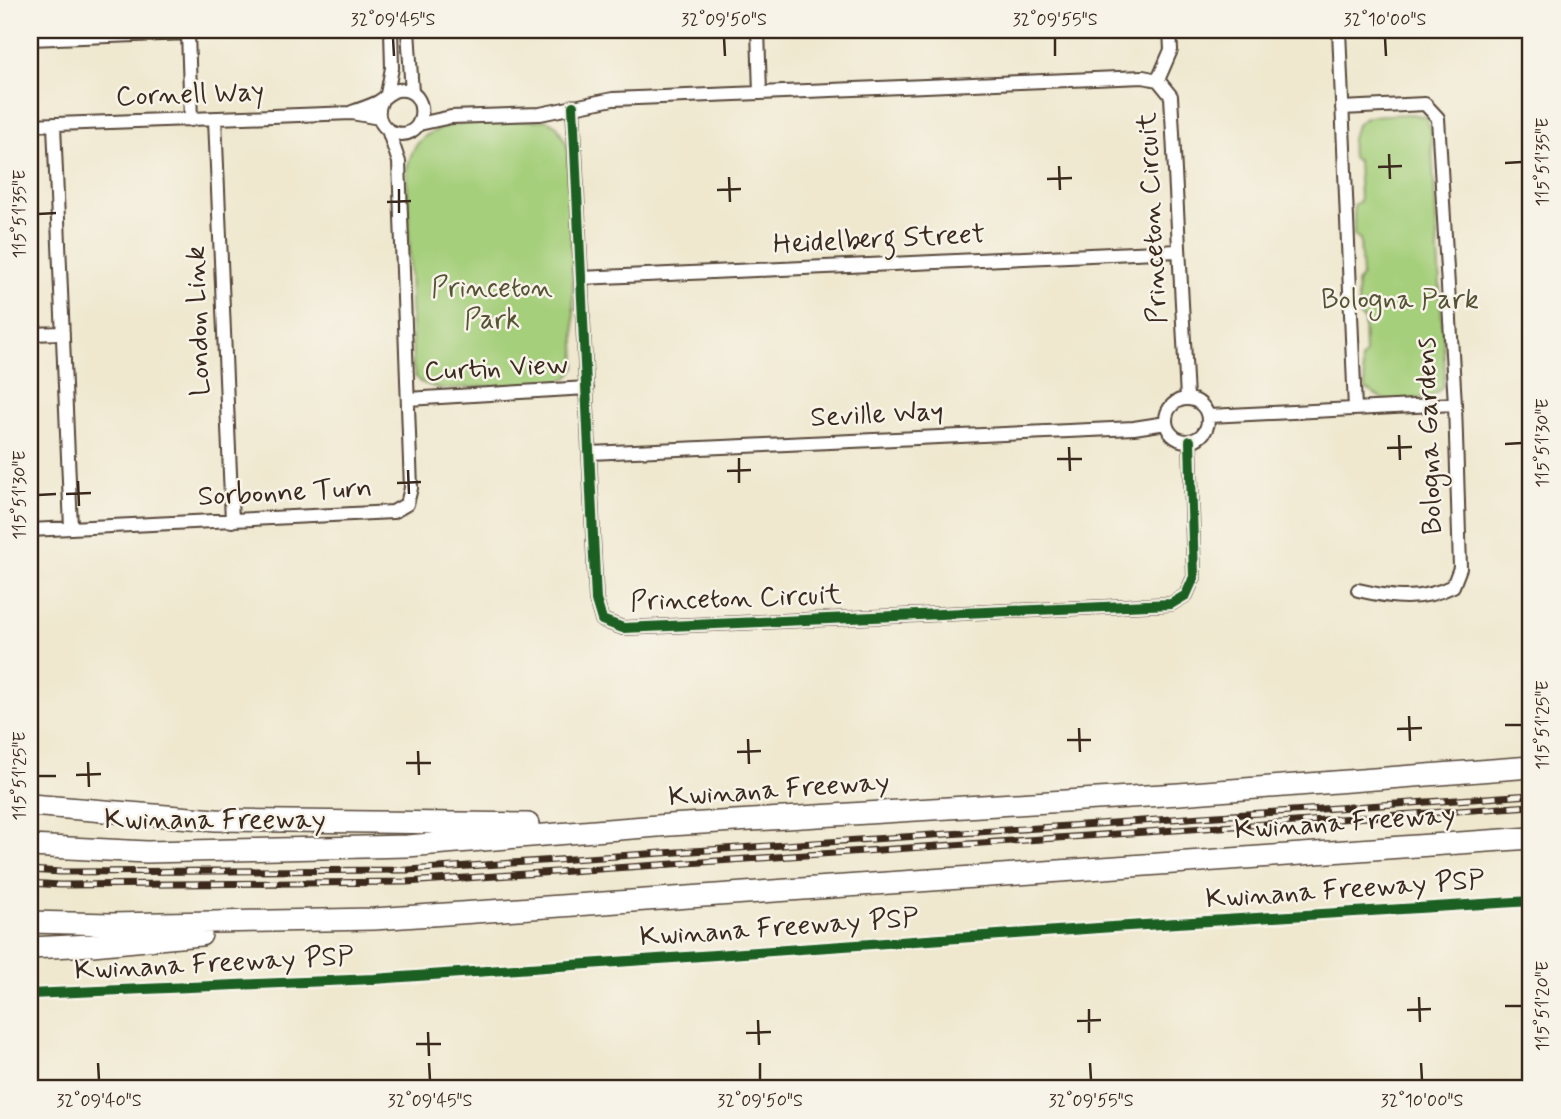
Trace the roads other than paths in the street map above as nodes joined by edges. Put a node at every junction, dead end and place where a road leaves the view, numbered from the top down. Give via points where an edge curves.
1 (391, 30) edge
2 (408, 30) edge
3 (758, 30) edge
4 (1170, 30) edge
5 (1339, 30) edge
6 (30, 39) edge
7 (1158, 80) junction
8 (760, 93) junction
9 (384, 97) junction
10 (416, 98) junction
11 (573, 106) junction
12 (1342, 108) junction
13 (352, 113) junction
14 (451, 117) junction
15 (379, 118) junction
16 (215, 119) junction
17 (191, 120) junction
18 (419, 124) junction
19 (30, 125) edge
20 (54, 125) junction
21 (388, 130) junction
22 (408, 133) junction
23 (399, 162) junction
24 (1178, 251) junction
25 (581, 278) junction
26 (63, 333) junction
27 (30, 334) edge
28 (587, 388) junction
29 (1187, 398) junction
30 (408, 399) junction
31 (1455, 404) junction
32 (1355, 409) junction
33 (1209, 416) junction
34 (1166, 423) junction
35 (1190, 441) junction
36 (590, 453) junction
37 (232, 521) junction
38 (71, 528) junction
39 (30, 530) edge
40 (1357, 590) dead end
41 (1531, 767) edge
42 (30, 805) edge
43 (670, 825) junction
44 (1531, 838) edge
45 (30, 846) edge
46 (374, 919) junction
47 (30, 922) edge
48 (30, 948) edge

1 - 9 street via 392,68
2 - 10 street
3 - 8 street
4 - 7 street via 1171,50
5 - 12 street
6 - 17 street via 188,33
7 - 8 street, Princeton Circuit
7 - 24 street, Princeton Circuit via 1171,96
8 - 11 street, Princeton Circuit via 614,99
9 - 10 street via 400,90
9 - 13 street, Cornell Way
9 - 15 street
10 - 14 street, Princeton Circuit
10 - 18 street via 422,113
11 - 14 street, Princeton Circuit via 540,114
11 - 25 street, Princeton Circuit
12 - 31 street, Bologna Gardens via 1424,104 1438,118
12 - 32 street
13 - 15 street, Cornell Way
13 - 16 street, Cornell Way
14 - 18 street, Princeton Circuit
15 - 21 street
16 - 17 street, Cornell Way
16 - 37 street, London Link
17 - 20 street, Cornell Way
18 - 22 street
19 - 20 street, Cornell Way
20 - 26 street
21 - 22 street
21 - 23 street, Sorbonne Turn
22 - 23 street, Sorbonne Turn
23 - 30 street, Sorbonne Turn
24 - 25 street, Heidelberg Street
24 - 29 street, Princeton Circuit
25 - 28 street, Princeton Circuit
26 - 27 street
26 - 38 street
28 - 30 street, Curtin View
28 - 36 street, Princeton Circuit
29 - 33 street via 1197,400
29 - 34 street via 1175,401 1167,411
30 - 37 street, Sorbonne Turn via 411,488 407,504 393,512
31 - 32 street
31 - 40 street, Bologna Gardens via 1460,568 1453,586 1434,596 1390,597
32 - 33 street
33 - 35 street via 1208,427
34 - 35 street via 1170,434
34 - 36 street, Seville Way
35 - 36 street, Princeton Circuit via 1194,577 1186,595 1171,604 623,628 602,620 596,600
37 - 38 street, Sorbonne Turn
38 - 39 street, Sorbonne Turn
41 - 43 highway, Kwinana Freeway
42 - 43 highway via 216,820
43 - 45 highway, Kwinana Freeway via 407,846 147,852
44 - 46 highway, Kwinana Freeway
46 - 47 highway, Kwinana Freeway
46 - 48 highway

